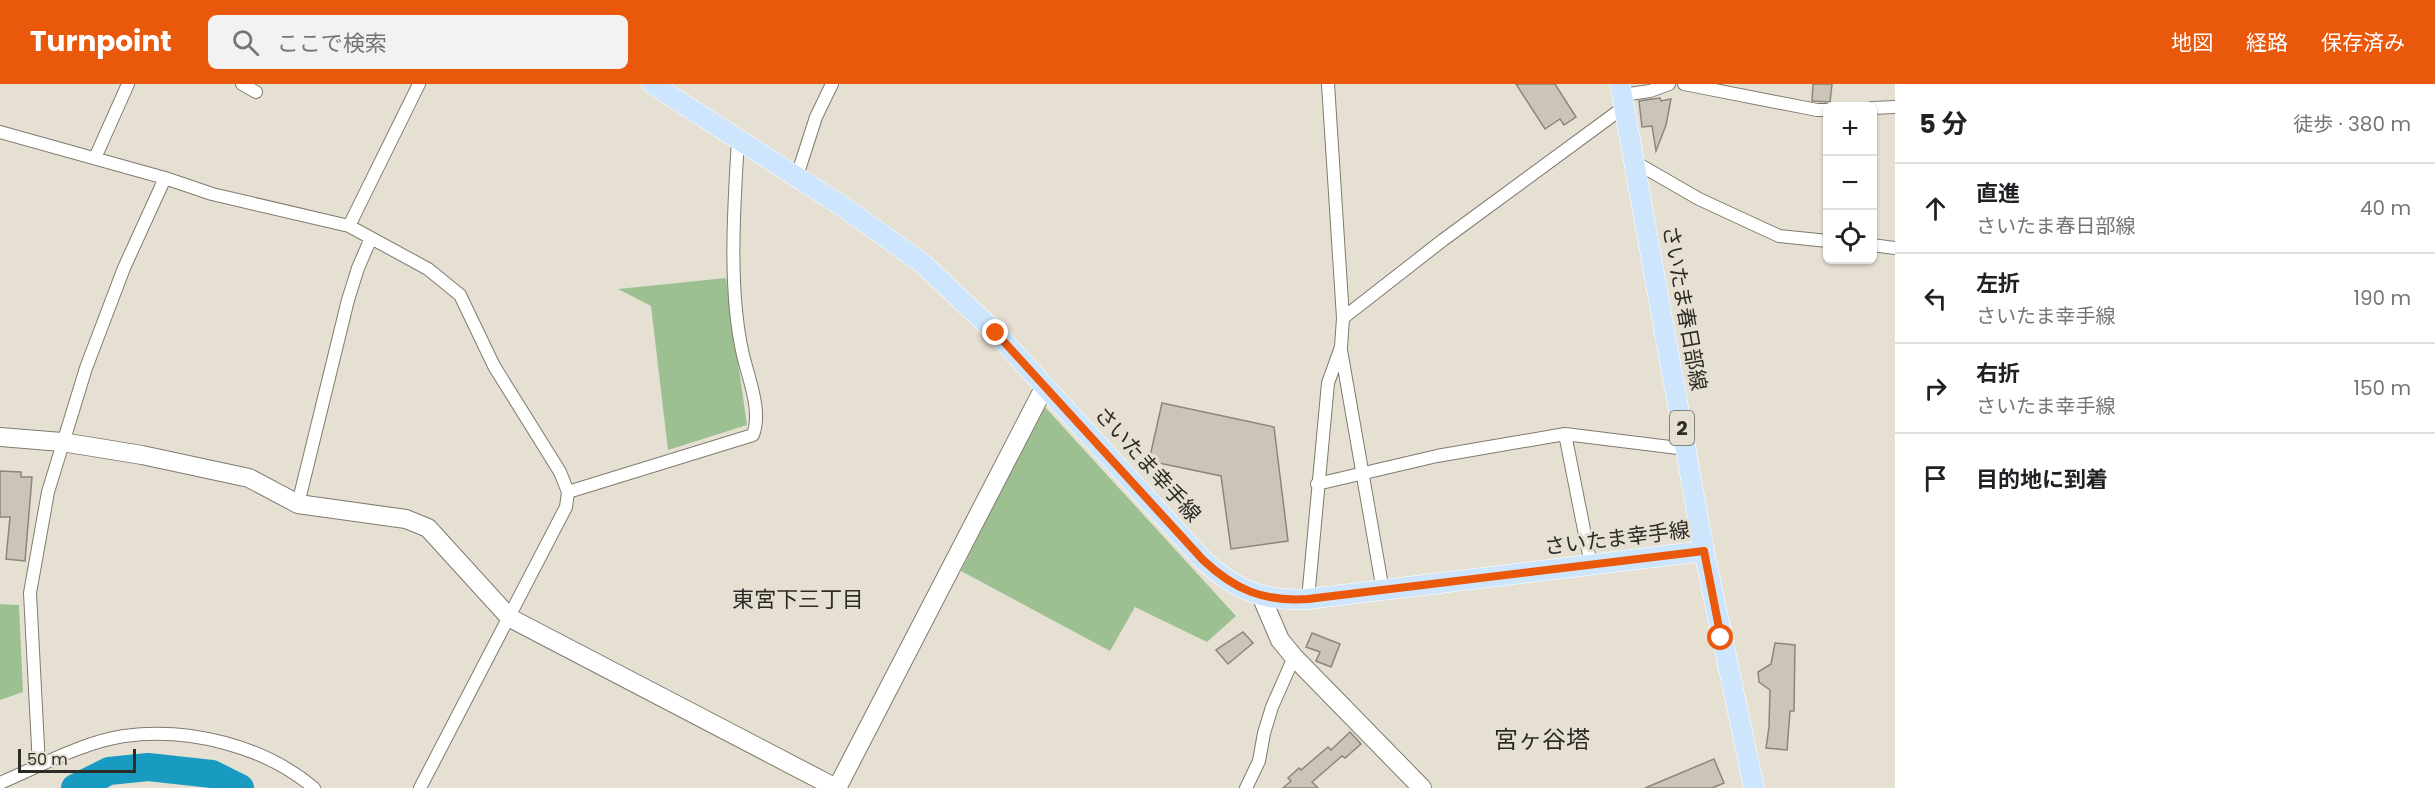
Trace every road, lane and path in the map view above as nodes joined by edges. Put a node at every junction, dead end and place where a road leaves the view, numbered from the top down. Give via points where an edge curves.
1 (128, 84) edge
2 (242, 84) edge
3 (419, 84) edge
4 (652, 84) edge
5 (832, 84) edge
6 (1328, 84) edge
7 (1669, 84) edge
8 (1684, 84) edge
9 (256, 92) dead end
10 (1622, 95) edge
11 (1895, 107) edge
12 (1877, 108) edge
13 (1823, 109) edge
14 (0, 132) edge
15 (738, 140) junction
16 (95, 158) junction
17 (1635, 167) junction
18 (796, 176) junction
19 (165, 178) junction
20 (350, 226) junction
21 (371, 238) junction
22 (1823, 241) edge
23 (1877, 246) edge
24 (1895, 248) edge
25 (1343, 318) junction
26 (1341, 347) junction
27 (1045, 386) junction
28 (1566, 434) junction
29 (0, 437) edge
30 (62, 441) junction
31 (1686, 449) junction
32 (1362, 474) junction
33 (1317, 484) junction
34 (568, 492) junction
35 (298, 504) junction
36 (1704, 551) junction
37 (1591, 565) junction
38 (1383, 591) junction
39 (1262, 598) junction
40 (1308, 599) junction
41 (510, 618) junction
42 (1294, 657) junction
43 (39, 766) junction
44 (0, 783) edge
45 (314, 788) edge
46 (420, 788) edge
47 (837, 788) edge
48 (1246, 788) edge
49 (1422, 788) edge
50 (1754, 788) edge

1 - 16 street
2 - 9 street
3 - 20 street
4 - 15 main road, さいたま幸手線
5 - 18 street
6 - 25 street
7 - 10 street via 1650,92
8 - 13 street
10 - 17 main road, さいたま春日部線 / 2
10 - 25 street
11 - 12 street
14 - 16 street
15 - 18 main road, さいたま幸手線
15 - 34 street via 733,225 739,337 758,422 753,435
16 - 19 street
17 - 22 street via 1640,165 1698,199 1779,236
17 - 31 main road, さいたま春日部線 / 2
18 - 27 main road, さいたま幸手線 via 922,263
19 - 20 street via 212,194
19 - 30 street via 120,279
20 - 21 street
21 - 34 street via 428,269 460,295 489,358 560,472
21 - 35 street via 348,300
23 - 24 street
25 - 26 street
26 - 32 street
26 - 33 street via 1328,383
27 - 39 main road, さいたま幸手線 via 1203,560 1231,584
27 - 47 street
28 - 31 street
28 - 32 street via 1437,456
28 - 37 street
29 - 30 street
30 - 35 street via 249,478
30 - 43 street via 48,492 30,593
31 - 36 main road, さいたま春日部線 / 2
32 - 33 street
32 - 38 street
33 - 40 street
34 - 41 street via 566,507
35 - 41 street via 406,519 428,528
36 - 37 main road, さいたま幸手線
36 - 50 main road, さいたま春日部線 / 2
37 - 38 main road, さいたま幸手線
38 - 40 main road, さいたま幸手線
39 - 40 main road, さいたま幸手線
39 - 42 street via 1280,640
41 - 46 street
41 - 47 street
42 - 48 street via 1272,707 1259,761
42 - 49 street
43 - 44 street
43 - 45 street via 124,736 186,736 235,745 297,773

